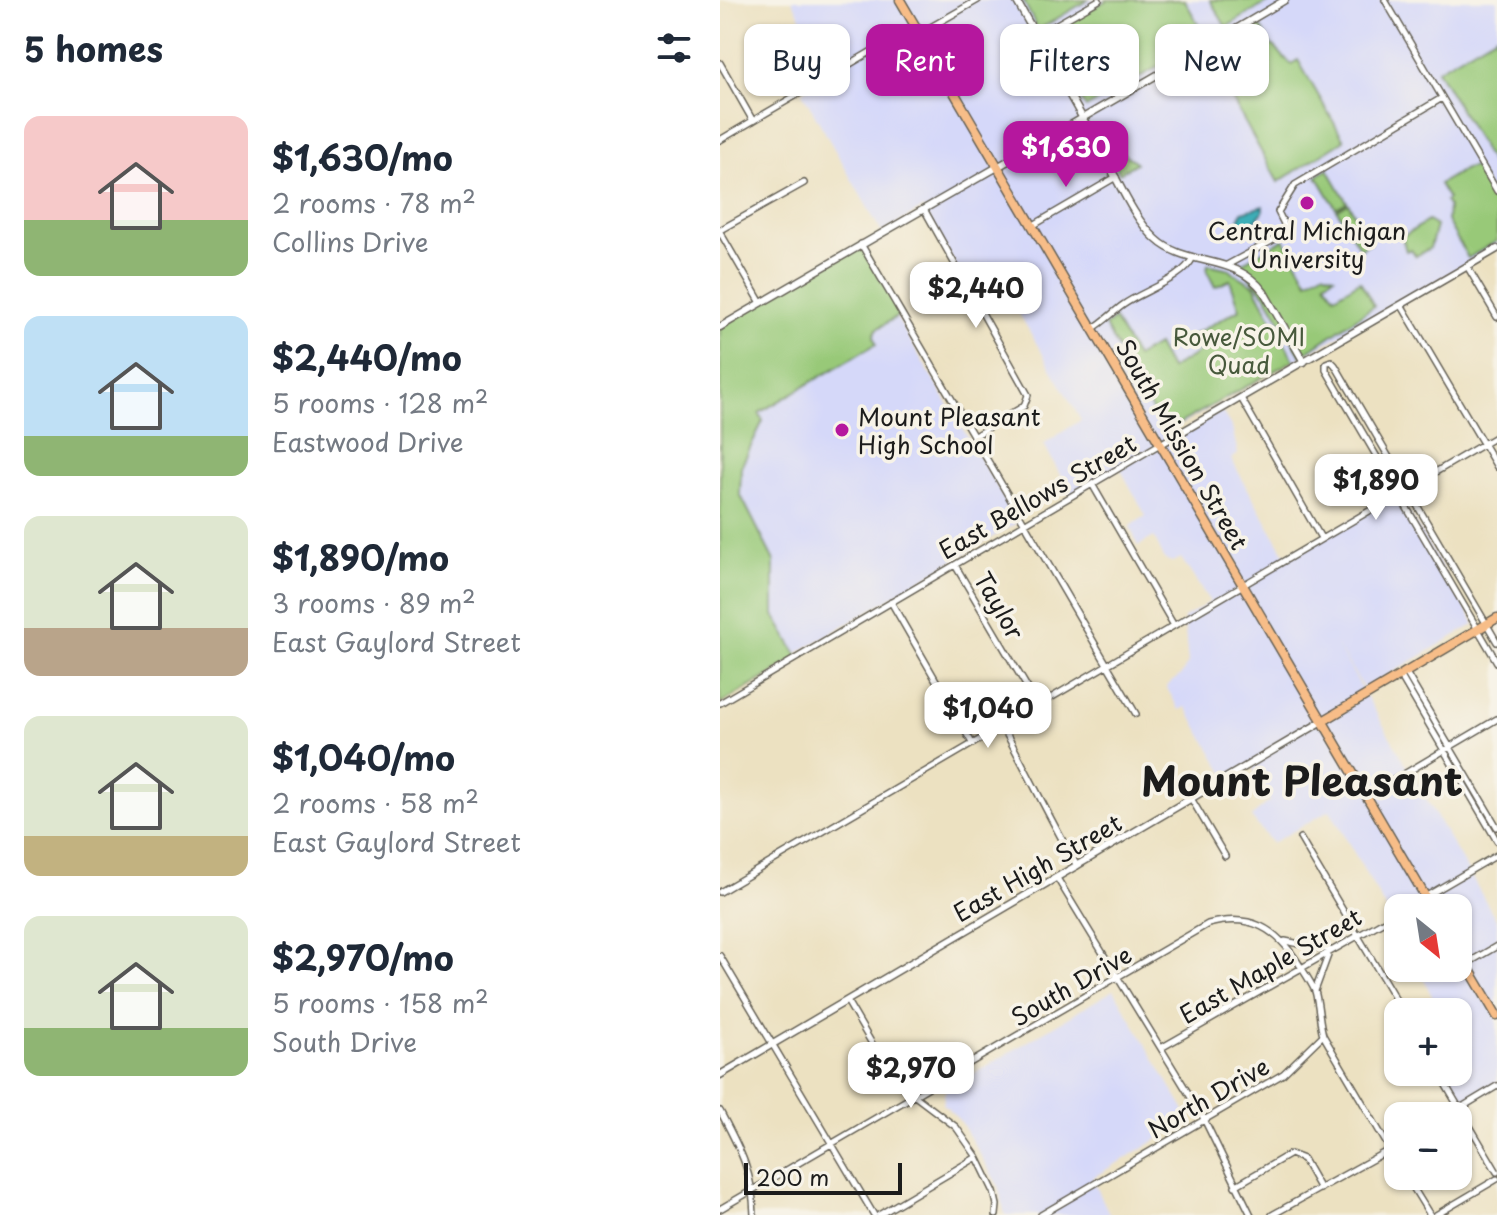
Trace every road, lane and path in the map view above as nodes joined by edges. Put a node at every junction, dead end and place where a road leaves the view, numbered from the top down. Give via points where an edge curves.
1 (900, 0) edge
2 (978, 0) edge
3 (1016, 0) edge
4 (1099, 0) edge
5 (1285, 0) edge
6 (1385, 0) edge
7 (914, 24) edge
8 (937, 24) edge
9 (1029, 24) edge
10 (1057, 24) edge
11 (866, 55) edge
12 (720, 63) edge
13 (956, 96) edge
14 (1070, 96) edge
15 (1442, 98) junction
16 (1083, 119) junction
17 (753, 121) junction
18 (720, 140) edge
19 (998, 169) junction
20 (1116, 177) junction
21 (804, 183) dead end
22 (1497, 191) edge
23 (923, 208) junction
24 (1032, 226) junction
25 (720, 231) edge
26 (861, 244) junction
27 (1497, 249) edge
28 (1193, 256) junction
29 (1227, 265) junction
30 (1467, 266) junction
31 (761, 303) junction
32 (1402, 306) junction
33 (1497, 317) edge
34 (720, 327) edge
35 (1092, 329) junction
36 (1304, 362) junction
37 (1241, 398) junction
38 (1497, 436) edge
39 (973, 437) junction
40 (1161, 444) junction
41 (1484, 444) junction
42 (1497, 467) edge
43 (1092, 484) junction
44 (1406, 488) junction
45 (1398, 493) junction
46 (1025, 524) junction
47 (1321, 538) junction
48 (955, 565) junction
49 (1242, 585) junction
50 (891, 602) junction
51 (1497, 618) edge
52 (1173, 624) junction
53 (1486, 624) junction
54 (1478, 629) junction
55 (1497, 642) edge
56 (1497, 662) edge
57 (1106, 664) junction
58 (1402, 673) junction
59 (720, 703) edge
60 (1037, 704) junction
61 (1136, 714) dead end
62 (1497, 719) edge
63 (1323, 721) junction
64 (1002, 726) junction
65 (972, 743) junction
66 (1447, 749) junction
67 (1366, 796) junction
68 (1192, 800) junction
69 (1497, 827) edge
70 (1300, 838) dead end
71 (1497, 841) edge
72 (1497, 855) edge
73 (1225, 856) dead end
74 (1077, 866) junction
75 (1057, 878) junction
76 (720, 892) edge
77 (1424, 894) edge
78 (1431, 894) edge
79 (1384, 921) edge
80 (1358, 935) junction
81 (1284, 941) junction
82 (1497, 946) edge
83 (1330, 950) junction
84 (720, 956) edge
85 (1472, 961) edge
86 (1301, 968) junction
87 (1472, 974) edge
88 (1119, 978) junction
89 (1315, 992) junction
90 (1395, 998) edge
91 (847, 1001) junction
92 (1497, 1016) edge
93 (1323, 1035) junction
94 (772, 1045) junction
95 (1161, 1048) junction
96 (720, 1075) edge
97 (1497, 1086) edge
98 (916, 1096) junction
99 (1471, 1102) edge
100 (720, 1111) edge
101 (1204, 1119) junction
102 (1472, 1131) edge
103 (1384, 1140) edge
104 (833, 1145) junction
105 (1384, 1153) edge
106 (977, 1157) junction
107 (1497, 1172) edge
108 (1497, 1179) edge
109 (1235, 1186) junction
110 (1320, 1189) junction
111 (754, 1190) junction
112 (1416, 1190) edge
113 (720, 1209) edge
114 (754, 1215) edge
115 (876, 1215) edge
116 (996, 1215) edge
117 (1041, 1215) edge
118 (1251, 1215) edge
119 (1272, 1215) edge
120 (1433, 1215) edge

1 - 7 main road, South Mission Street
2 - 8 street
3 - 9 street
4 - 10 street
5 - 16 street
6 - 15 street
11 - 17 street
12 - 17 street
13 - 19 main road, South Mission Street
14 - 16 street
15 - 22 street
15 - 29 street via 1295,185 1278,212 1288,232
16 - 19 street
16 - 20 street
17 - 18 street
19 - 23 street
19 - 24 main road, South Mission Street
20 - 24 street
20 - 28 street via 1152,236
21 - 25 street
23 - 26 street
23 - 39 street via 1028,395 1024,406
24 - 35 main road, South Mission Street
25 - 31 street
26 - 31 street
26 - 39 street
27 - 30 street, East Bellows Street
28 - 29 street
28 - 35 street via 1187,268
29 - 36 street via 1262,288
30 - 32 street, East Bellows Street
30 - 33 street
31 - 34 street
32 - 36 street, East Bellows Street
32 - 41 street
35 - 40 main road, South Mission Street
36 - 37 street, East Bellows Street
37 - 40 street, East Bellows Street
37 - 47 street
38 - 41 street
39 - 46 street
40 - 43 street, East Bellows Street
40 - 49 main road, South Mission Street
41 - 42 street
41 - 44 street
43 - 46 street, East Bellows Street
43 - 52 street
44 - 45 street
44 - 45 street via 1335,365 1326,363
44 - 53 street
45 - 47 street
45 - 54 street
46 - 48 street, East Bellows Street
46 - 57 street
47 - 49 street
48 - 50 street, East Bellows Street
48 - 60 street, Taylor
49 - 52 street
49 - 63 main road, South Mission Street
50 - 59 street, East Bellows Street
50 - 65 street
51 - 53 main road, East High Street
52 - 57 street
53 - 54 main road, East High Street
53 - 55 street
54 - 56 street
54 - 58 main road, East High Street
57 - 60 street
57 - 61 street
58 - 63 main road, East High Street
58 - 66 street
60 - 64 street
62 - 66 street
63 - 67 main road, South Mission Street
63 - 68 street, East High Street
64 - 65 street
64 - 74 street
65 - 76 street
66 - 67 street
66 - 69 street
66 - 71 street
67 - 77 main road, South Mission Street
68 - 73 street
68 - 74 street, East High Street
70 - 80 street
72 - 78 street
74 - 75 street, East High Street
75 - 88 street
75 - 91 street, East High Street
79 - 80 street, East Maple Street
80 - 83 street, East Maple Street
80 - 90 street
81 - 83 street
81 - 86 street, South Drive
81 - 88 street, South Drive via 1248,922 1219,921
82 - 85 street
83 - 86 street, East Maple Street
83 - 89 street
84 - 94 street
86 - 89 street
86 - 95 street, East Maple Street
87 - 92 main road
88 - 95 street
88 - 98 street, South Drive
89 - 93 street
91 - 94 street, East High Street
91 - 98 street via 888,1071
93 - 101 street, North Drive via 1283,1074
93 - 103 street
94 - 96 street, East High Street
94 - 104 street
95 - 101 street
97 - 99 street
98 - 104 street, South Drive
98 - 106 street via 956,1127
100 - 111 street via 746,1160
101 - 109 street
101 - 117 street, North Drive
102 - 107 street
104 - 111 street, South Drive
104 - 115 street
105 - 110 street
106 - 115 street
106 - 116 street via 994,1192
108 - 120 street
109 - 110 street via 1290,1154 1303,1159
109 - 118 street
110 - 119 street
111 - 113 street, South Drive
111 - 114 street
112 - 120 street

